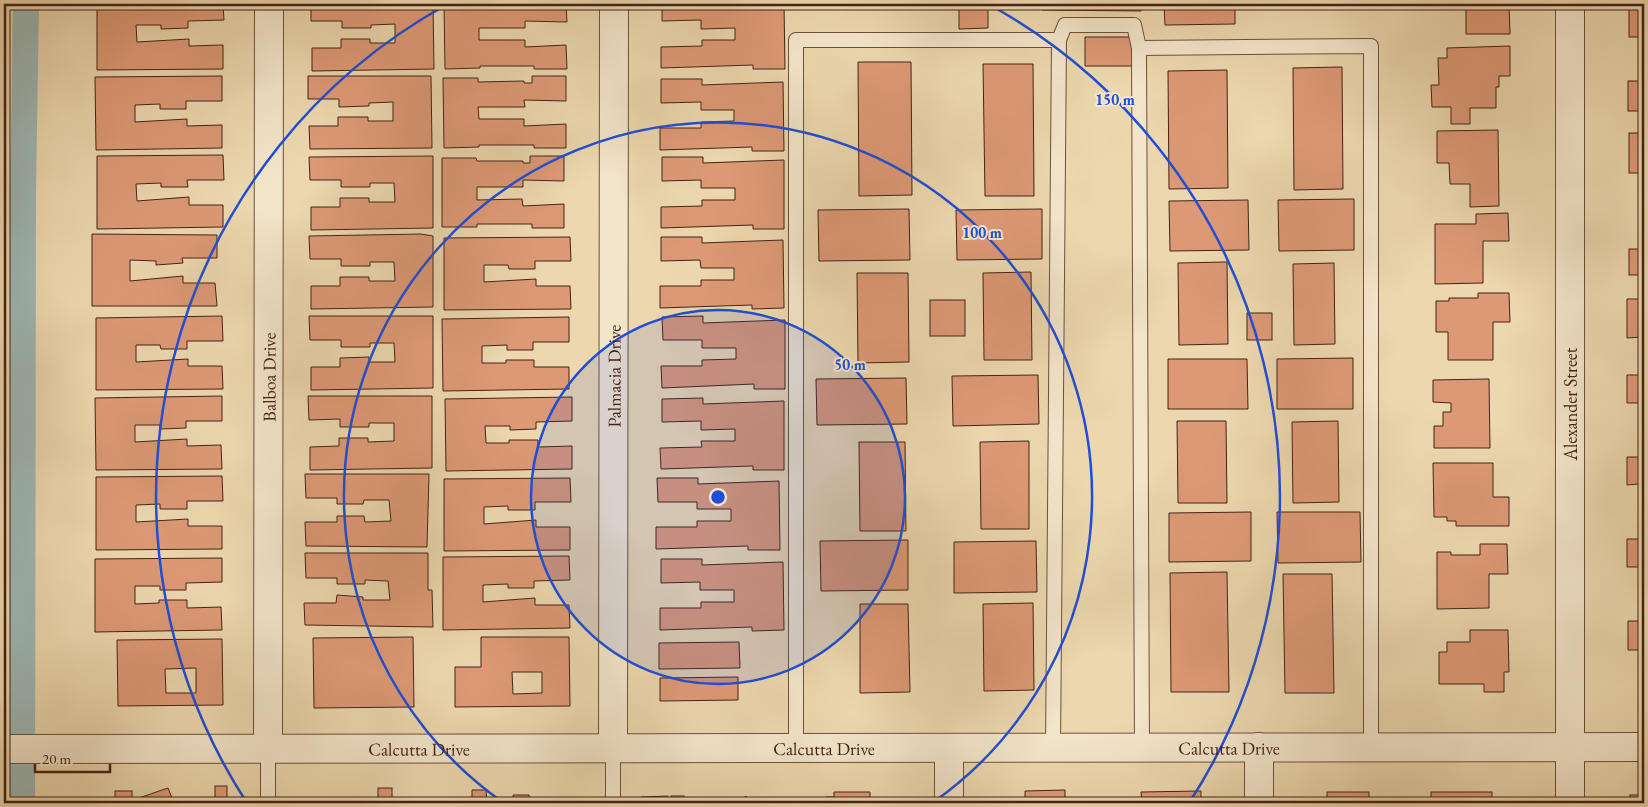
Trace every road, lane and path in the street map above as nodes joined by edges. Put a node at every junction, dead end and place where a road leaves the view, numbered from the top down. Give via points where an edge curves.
1 (269, 4) edge
2 (614, 4) edge
3 (1570, 4) edge
4 (1059, 40) junction
5 (1139, 48) junction
6 (1142, 747) junction
7 (1259, 747) junction
8 (1371, 747) junction
9 (1570, 747) junction
10 (1644, 747) edge
11 (613, 748) junction
12 (796, 748) junction
13 (949, 748) junction
14 (1052, 748) junction
15 (5, 749) edge
16 (268, 749) junction
17 (268, 803) edge
18 (613, 803) edge
19 (949, 803) edge
20 (1259, 803) edge
21 (1570, 803) edge

1 - 16 street, Balboa Drive
2 - 11 street, Palmacia Drive
3 - 9 street, Alexander Street
4 - 5 lane via 1065,26 1134,26
4 - 12 lane via 796,40
4 - 14 lane
5 - 6 lane
5 - 8 lane via 1371,46
6 - 7 street, Calcutta Drive
6 - 14 street, Calcutta Drive
7 - 8 street, Calcutta Drive
7 - 20 street
8 - 9 street, Calcutta Drive
9 - 10 street, Calcutta Drive
9 - 21 street, Alexander Street
11 - 12 street, Calcutta Drive
11 - 16 street, Calcutta Drive
11 - 18 lane
12 - 13 street, Calcutta Drive
13 - 14 street, Calcutta Drive
13 - 19 street
15 - 16 street, Calcutta Drive
16 - 17 lane

